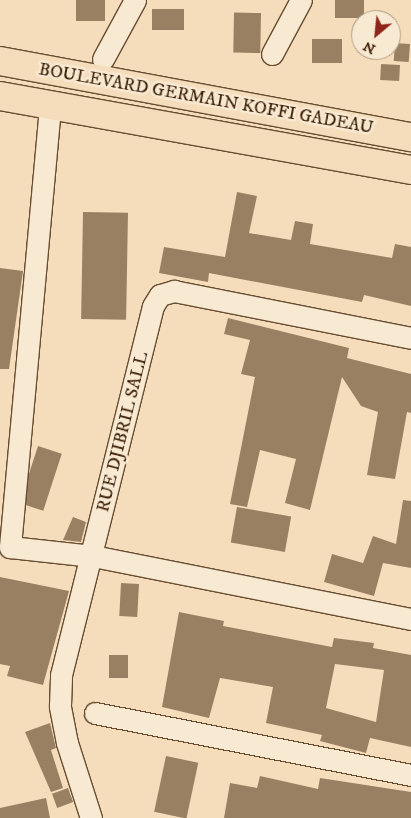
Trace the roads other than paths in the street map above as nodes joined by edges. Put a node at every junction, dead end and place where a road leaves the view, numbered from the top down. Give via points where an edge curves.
1 (135, 0) edge
2 (301, 0) edge
3 (272, 54) dead end
4 (104, 59) dead end
5 (0, 62) edge
6 (0, 96) edge
7 (50, 107) junction
8 (411, 137) edge
9 (411, 170) edge
10 (411, 338) edge
11 (93, 556) junction
12 (411, 619) edge
13 (95, 713) dead end
14 (411, 775) edge
15 (91, 818) edge

1 - 4 street
2 - 3 street
5 - 8 main road, BOULEVARD GERMAIN KOFFI GADEAU
6 - 7 main road, BOULEVARD GERMAIN KOFFI GADEAU
7 - 9 main road, BOULEVARD GERMAIN KOFFI GADEAU
7 - 11 street via 10,547
10 - 11 street, RUE DJIBRIL SALL via 174,291 160,295 153,306
11 - 12 street
11 - 15 street, RUE DJIBRIL SALL via 61,675 60,706
13 - 14 street

